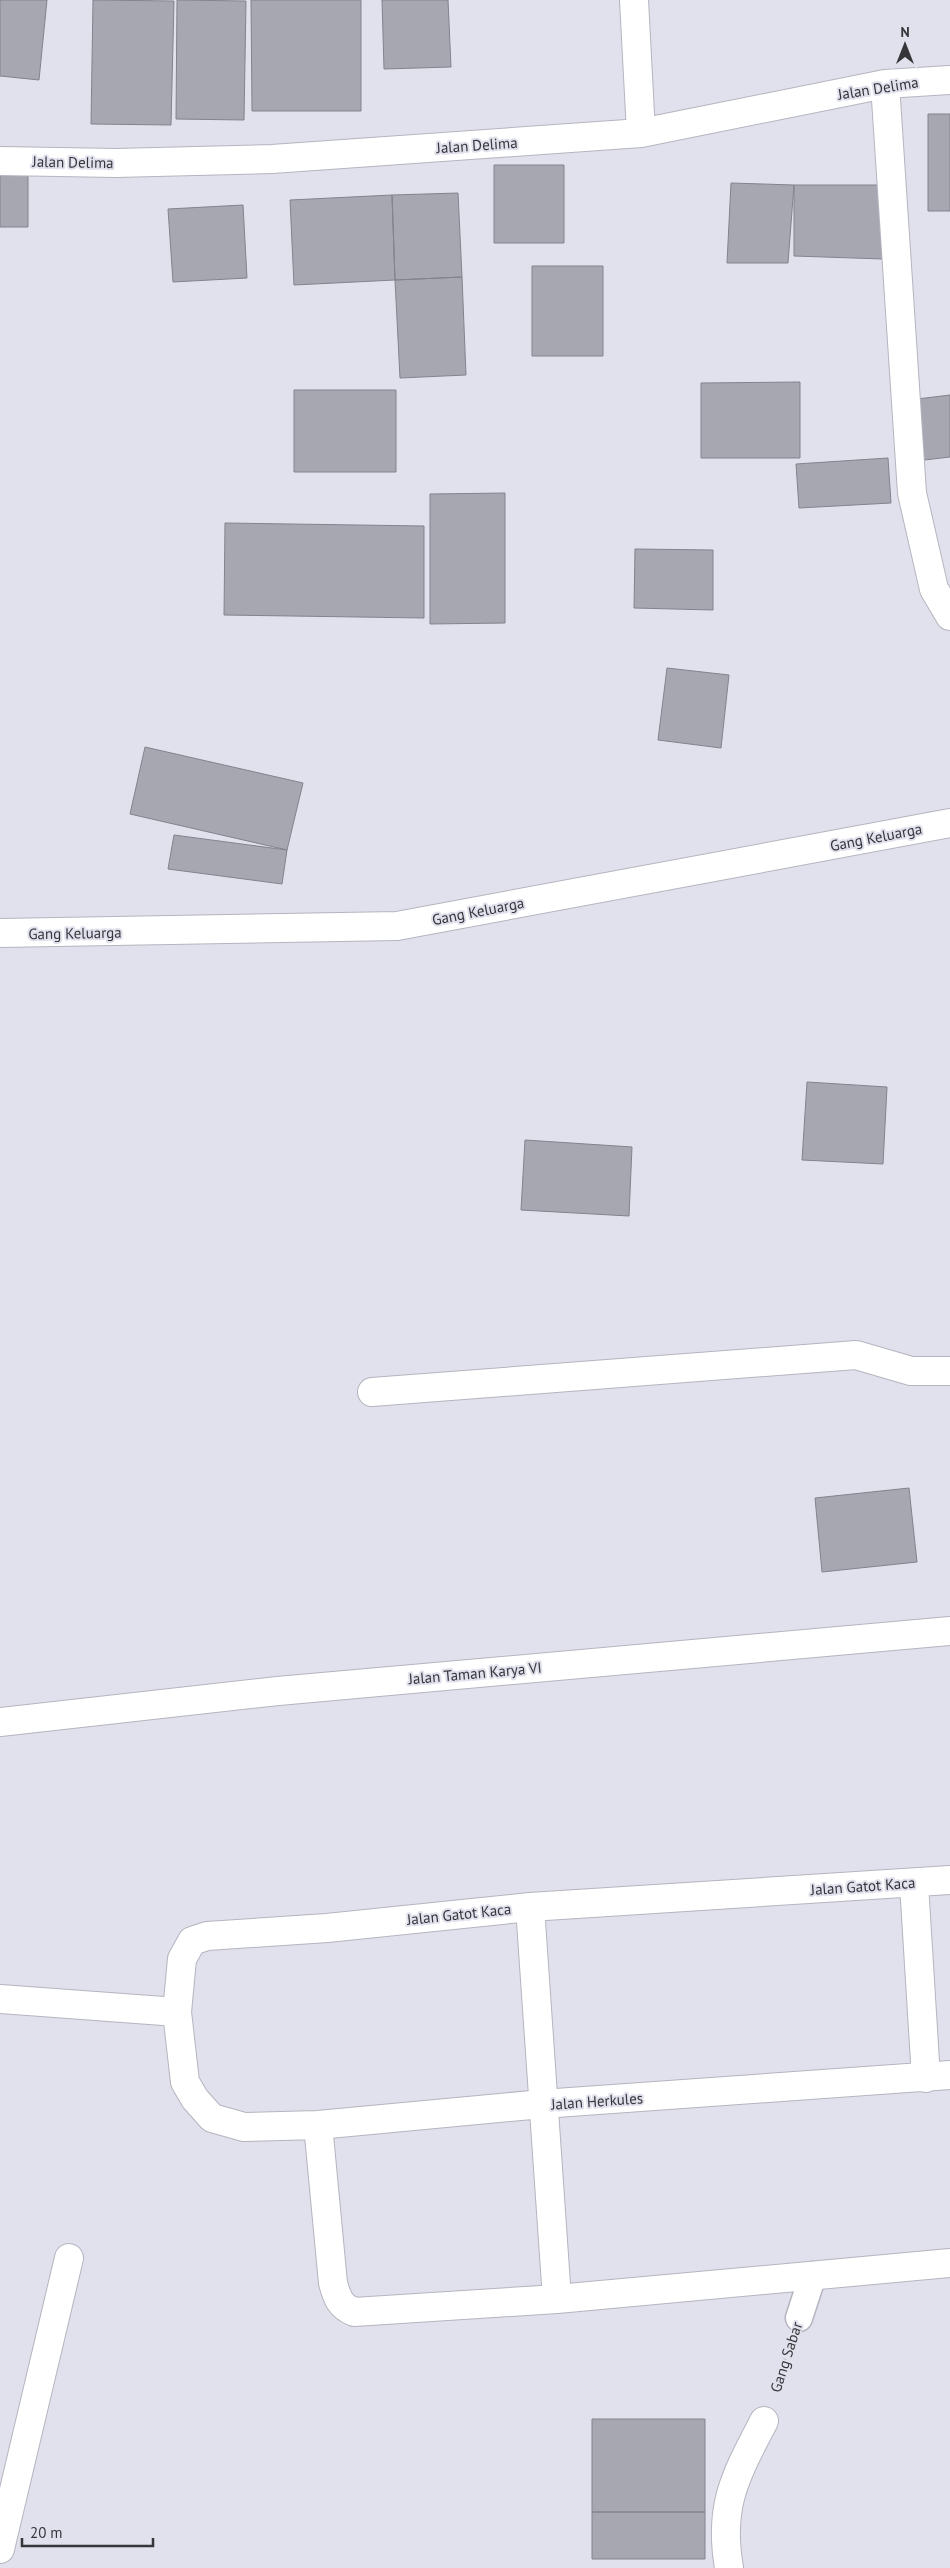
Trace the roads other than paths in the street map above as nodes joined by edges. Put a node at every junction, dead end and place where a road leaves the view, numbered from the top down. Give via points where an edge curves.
1 (634, 0) edge
2 (950, 80) edge
3 (885, 84) junction
4 (641, 133) junction
5 (0, 160) edge
6 (950, 616) edge
7 (950, 824) edge
8 (0, 934) edge
9 (950, 1371) edge
10 (372, 1392) dead end
11 (950, 1631) edge
12 (0, 1722) edge
13 (950, 1880) edge
14 (914, 1884) junction
15 (530, 1907) junction
16 (0, 1999) edge
17 (177, 2012) junction
18 (938, 2077) edge
19 (542, 2104) junction
20 (318, 2126) junction
21 (244, 2127) joint
22 (69, 2258) dead end
23 (950, 2263) edge
24 (813, 2275) junction
25 (557, 2299) junction
26 (799, 2318) road end
27 (764, 2421) road end
28 (0, 2548) edge
29 (729, 2568) edge

1 - 4 street
2 - 3 street, Jalan Delima
3 - 4 street, Jalan Delima
3 - 6 street via 912,493 934,589
4 - 5 street, Jalan Delima via 272,159 116,163
7 - 8 street, Gang Keluarga via 397,926
9 - 10 street via 911,1371 856,1355
11 - 12 street, Jalan Taman Karya VI via 278,1691
13 - 14 street, Jalan Gatot Kaca
14 - 15 street, Jalan Gatot Kaca
14 - 18 street
15 - 17 street, Jalan Gatot Kaca via 328,1928 207,1936 192,1942 182,1959
15 - 19 street
16 - 17 street
17 - 21 street, Jalan Gatot Kaca via 185,2082 212,2118
18 - 19 street, Jalan Herkules
19 - 20 street, Jalan Herkules
19 - 25 street
20 - 21 street, Jalan Herkules
20 - 25 street via 333,2283 337,2299 344,2307 354,2312
22 - 28 street
23 - 24 street
24 - 25 street
24 - 26 lane, Gang Sabar
27 - 29 street via 736,2475 727,2506 724,2541

